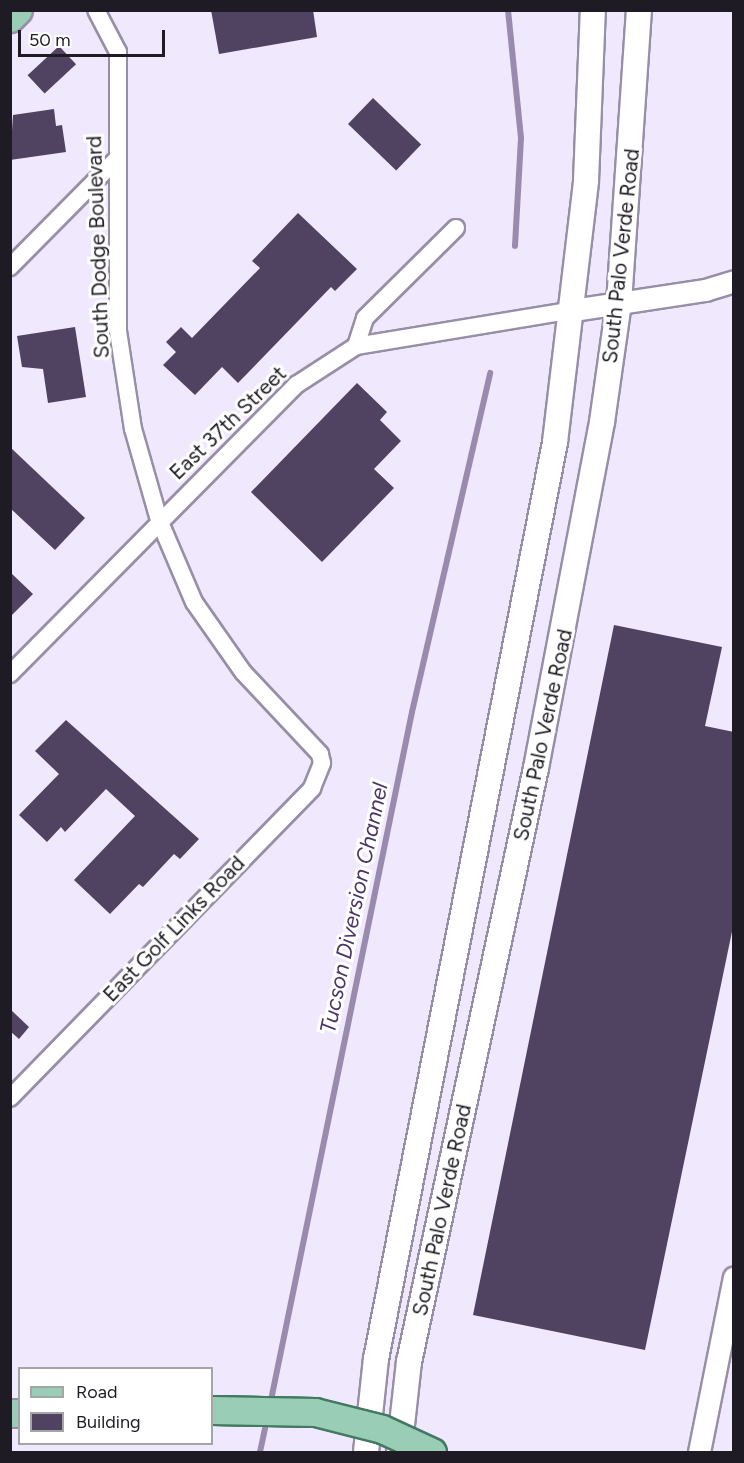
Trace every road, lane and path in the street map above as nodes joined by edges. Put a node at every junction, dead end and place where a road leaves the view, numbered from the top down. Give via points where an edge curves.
1 (18, 10) edge
2 (96, 10) edge
3 (593, 10) edge
4 (639, 10) edge
5 (10, 18) edge
6 (116, 161) junction
7 (456, 228) dead end
8 (10, 267) edge
9 (734, 281) edge
10 (619, 303) junction
11 (573, 310) junction
12 (356, 346) junction
13 (159, 520) junction
14 (10, 674) edge
15 (320, 754) joint
16 (10, 1098) edge
17 (734, 1277) edge
18 (730, 1317) edge
19 (213, 1410) edge
20 (366, 1452) edge
21 (399, 1452) edge
22 (432, 1452) edge
23 (699, 1452) edge

1 - 5 main road
2 - 6 street, South Dodge Boulevard via 118,52
3 - 11 main road, South Palo Verde Road via 586,181
4 - 10 main road, South Palo Verde Road
6 - 8 street
6 - 13 street, South Dodge Boulevard via 118,331 133,429
7 - 12 street via 364,318
9 - 10 street via 705,290
10 - 11 street
10 - 21 main road, South Palo Verde Road via 574,584 409,1362
11 - 12 street, East 37th Street
11 - 20 main road, South Palo Verde Road via 555,442 376,1359
12 - 13 street, East 37th Street via 296,385
13 - 14 street, East 37th Street
13 - 15 street, South Dodge Boulevard via 194,602 243,672
15 - 16 street, East Golf Links Road via 321,776 312,788
17 - 18 street
18 - 23 street
19 - 22 main road, bridge via 315,1412 381,1429

